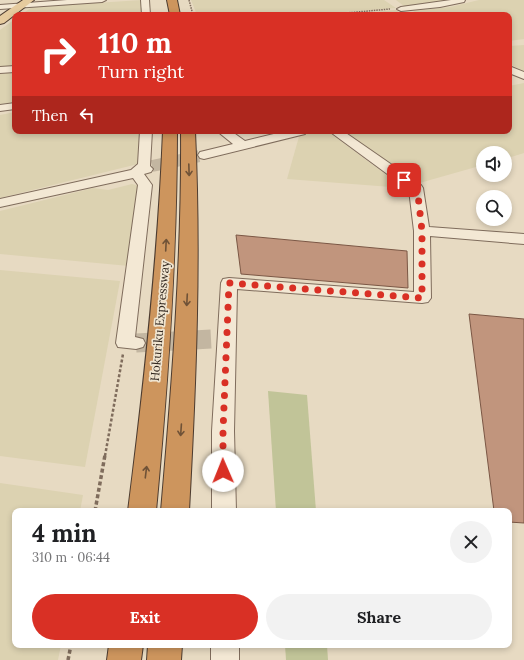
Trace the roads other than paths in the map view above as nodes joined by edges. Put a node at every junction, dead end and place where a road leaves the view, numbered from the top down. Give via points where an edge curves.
1 (102, 0) edge
2 (145, 0) edge
3 (172, 0) edge
4 (460, 0) edge
5 (22, 2) edge
6 (3, 9) edge
7 (146, 12) edge
8 (174, 12) edge
9 (406, 12) edge
10 (0, 21) edge
11 (12, 69) edge
12 (0, 70) edge
13 (512, 71) edge
14 (524, 77) edge
15 (512, 81) edge
16 (12, 106) edge
17 (0, 108) edge
18 (146, 134) edge
19 (170, 134) edge
20 (188, 134) edge
21 (227, 134) edge
22 (288, 134) edge
23 (339, 134) edge
24 (242, 145) junction
25 (204, 155) tunnel mouth
26 (152, 166) tunnel mouth
27 (136, 173) junction
28 (0, 203) edge
29 (422, 231) junction
30 (524, 239) edge
31 (131, 343) road end
32 (142, 508) edge
33 (175, 508) edge
34 (224, 508) edge
35 (126, 648) edge
36 (165, 648) edge
37 (225, 648) edge
38 (124, 660) edge
39 (164, 660) edge
40 (225, 660) edge

1 - 5 street
2 - 7 street
3 - 8 highway
4 - 9 street via 440,5 398,6
5 - 6 main road
5 - 10 main road
11 - 12 street
13 - 14 street
14 - 15 street
16 - 17 street
18 - 27 street via 144,165
32 -> 19 highway, Hokuriku Expressway via 164,272
20 -> 33 highway, Hokuriku Expressway via 188,272
21 - 24 street
22 - 24 street
23 - 29 street via 416,188
24 - 25 street
26 - 27 street
27 - 28 street
27 - 31 street via 145,185
29 - 30 street
29 - 34 street via 422,298 229,283 226,319 219,339
35 - 38 highway
36 - 39 highway
37 - 40 street

